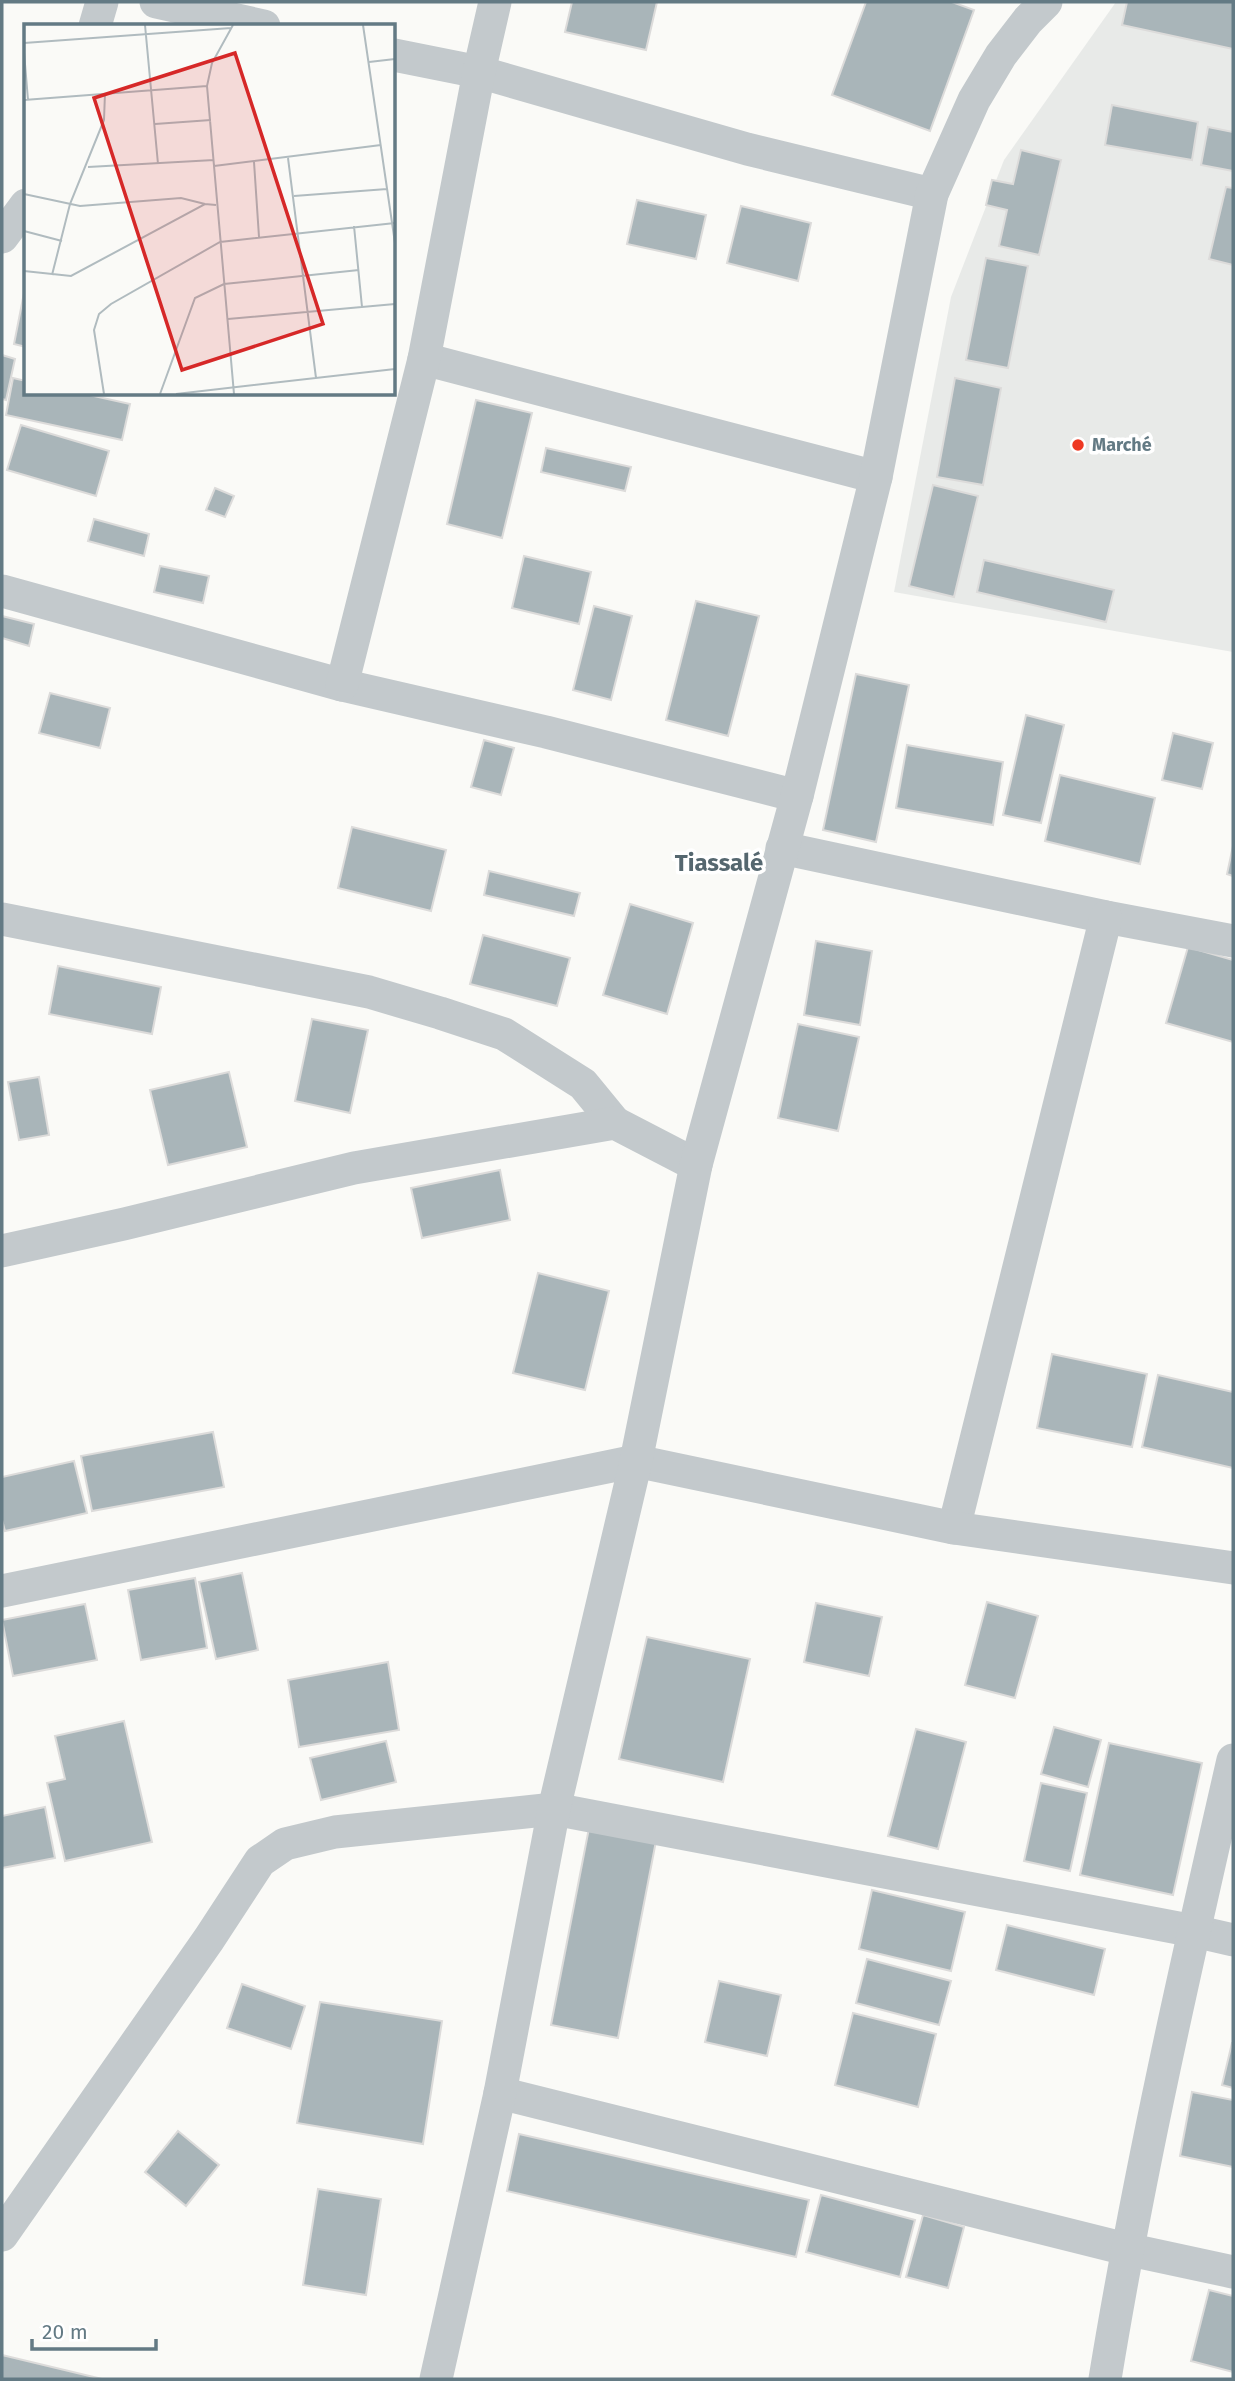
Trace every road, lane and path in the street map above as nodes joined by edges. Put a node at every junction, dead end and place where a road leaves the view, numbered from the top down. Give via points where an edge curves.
1 (102, 2) edge
2 (156, 2) edge
3 (495, 2) edge
4 (1046, 2) edge
5 (96, 24) edge
6 (255, 24) edge
7 (396, 55) edge
8 (479, 72) junction
9 (932, 194) junction
10 (24, 208) edge
11 (2, 237) edge
12 (424, 359) junction
13 (876, 477) junction
14 (2, 591) edge
15 (342, 685) junction
16 (797, 796) junction
17 (782, 848) junction
18 (1106, 917) junction
19 (2, 919) edge
20 (1233, 942) edge
21 (615, 1123) junction
22 (696, 1165) junction
23 (2, 1251) edge
24 (636, 1461) junction
25 (954, 1528) junction
26 (1233, 1567) edge
27 (2, 1591) edge
28 (1233, 1760) edge
29 (554, 1809) junction
30 (1194, 1931) junction
31 (1233, 1940) edge
32 (500, 2093) junction
33 (2, 2235) edge
34 (1126, 2249) junction
35 (1233, 2272) edge
36 (436, 2379) edge
37 (1105, 2379) edge

1 - 5 street
2 - 6 street
3 - 8 street
4 - 9 street via 994,66
7 - 8 street
8 - 9 street via 747,149
8 - 12 street
9 - 13 street
10 - 11 street
12 - 13 street
12 - 15 street
13 - 16 street
14 - 15 street
15 - 16 street
16 - 17 street
17 - 18 street
17 - 22 street
18 - 20 street
18 - 25 street
19 - 21 street via 369,992 453,1017 504,1034 583,1084
21 - 22 street
21 - 23 street via 354,1168
22 - 24 street
24 - 25 street
24 - 27 street
24 - 29 street
25 - 26 street
28 - 30 street
29 - 30 street
29 - 32 street
29 - 33 street via 335,1832 285,1843 260,1861
30 - 31 street
30 - 34 street
32 - 34 street
32 - 36 street
34 - 35 street
34 - 37 street

